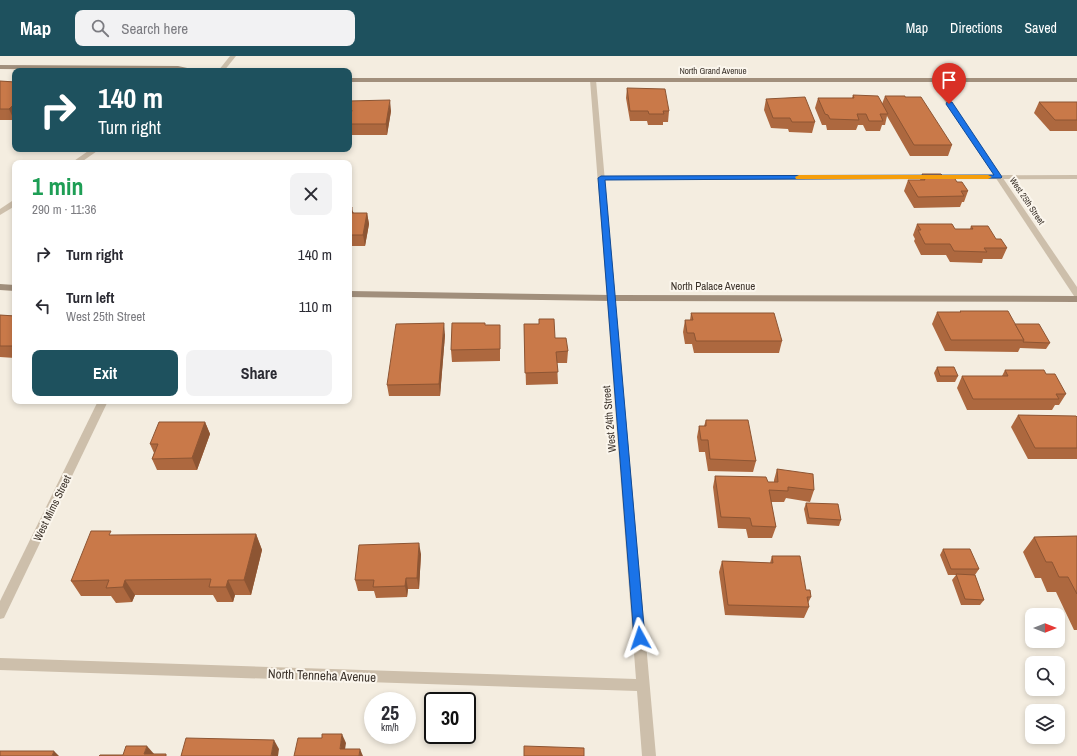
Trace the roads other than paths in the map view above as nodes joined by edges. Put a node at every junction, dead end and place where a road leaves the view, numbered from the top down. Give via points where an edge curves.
1 (234, 56) edge
2 (0, 67) edge
3 (178, 68) edge
4 (224, 68) edge
5 (933, 79) junction
6 (352, 80) edge
7 (593, 80) junction
8 (1077, 80) edge
9 (92, 152) edge
10 (80, 160) edge
11 (998, 177) junction
12 (1077, 177) edge
13 (601, 178) junction
14 (12, 205) edge
15 (0, 213) edge
16 (0, 287) edge
17 (12, 288) edge
18 (352, 294) edge
19 (1077, 294) edge
20 (611, 298) junction
21 (1077, 298) edge
22 (102, 404) edge
23 (0, 614) edge
24 (0, 664) edge
25 (643, 685) junction
26 (649, 756) edge

1 - 4 street
2 - 3 street
5 - 7 street, North Grand Avenue
5 - 8 street, North Grand Avenue
5 - 11 street, West 25th Street
6 - 7 street, North Grand Avenue
7 - 13 street, West 24th Street
9 - 10 street
11 - 12 street
11 - 13 street
11 - 19 street, West 25th Street
13 - 20 street, West 24th Street
14 - 15 street
16 - 17 street
18 - 20 street, North Palace Avenue
20 - 21 street, North Palace Avenue
20 - 25 street, West 24th Street
22 - 23 street, West Mims Street
24 - 25 street, North Tenneha Avenue
25 - 26 street, West 24th Street

